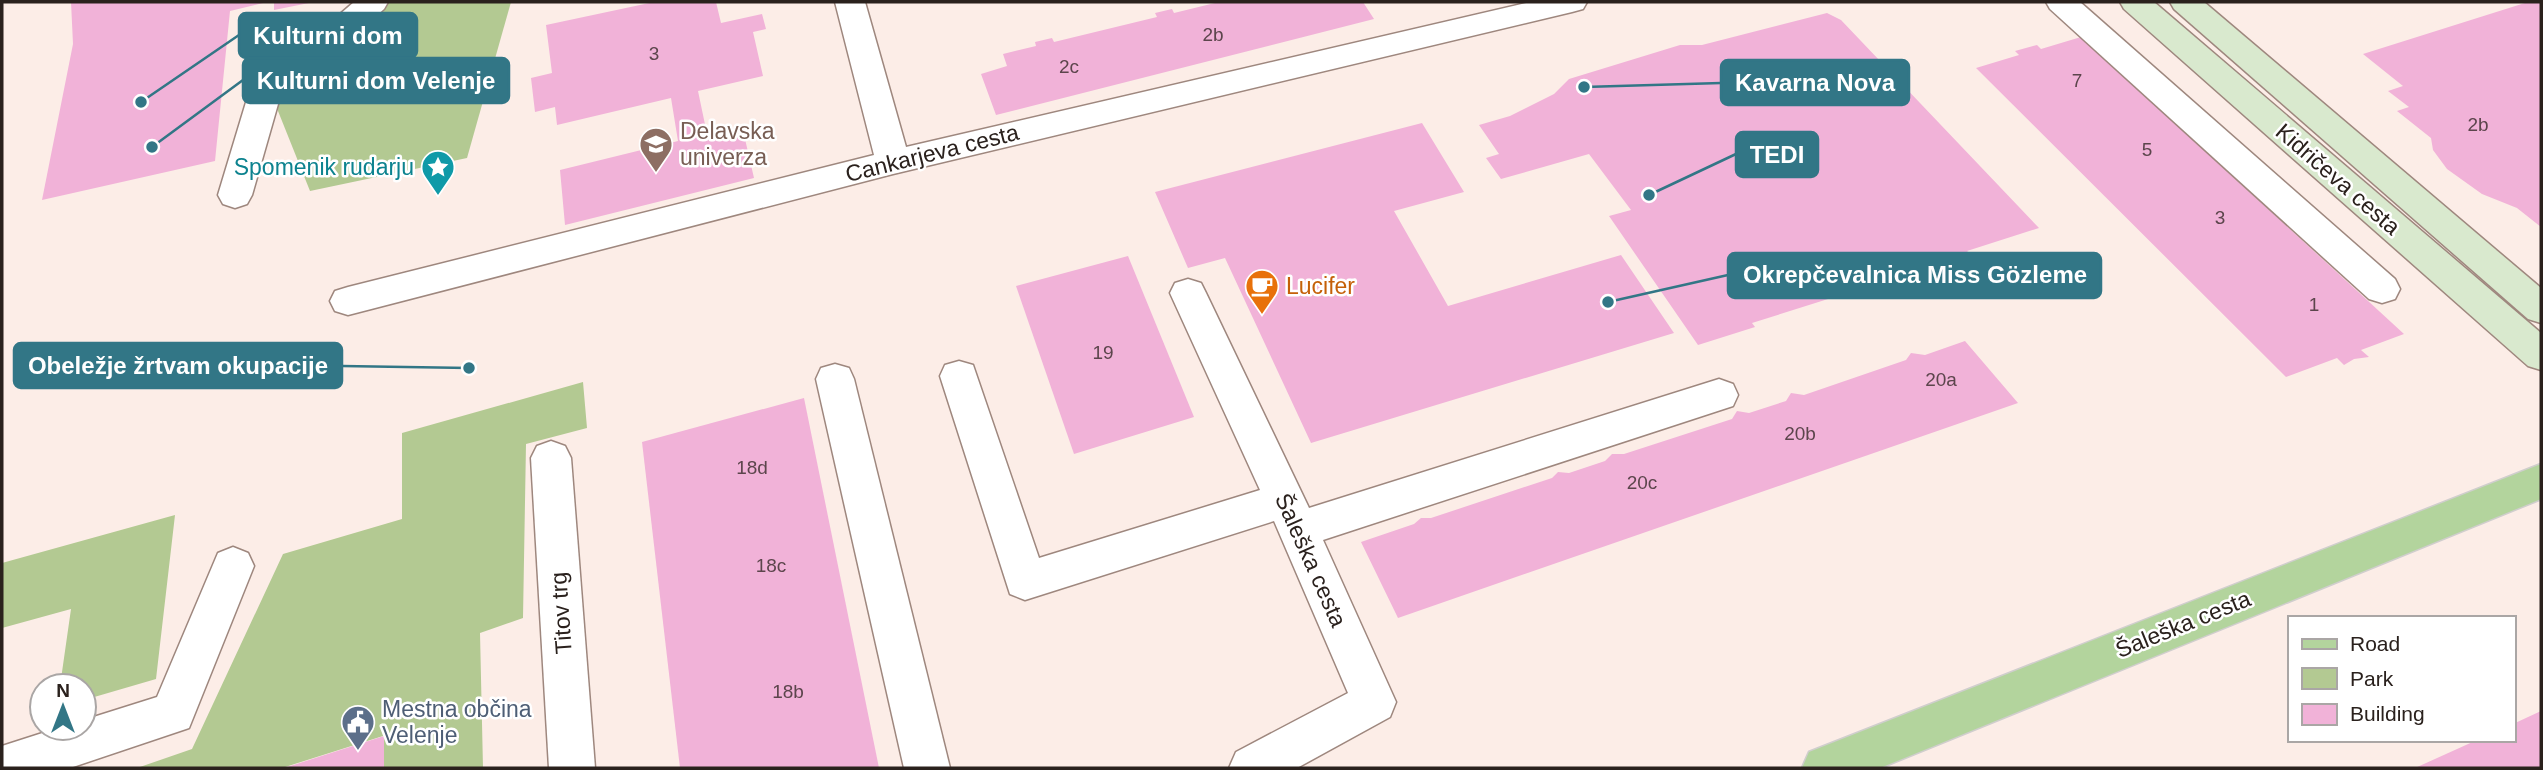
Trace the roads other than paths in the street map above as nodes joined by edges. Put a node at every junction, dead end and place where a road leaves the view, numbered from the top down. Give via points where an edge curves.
1 (373, 2) edge
2 (849, 2) edge
3 (1572, 2) edge
4 (2061, 2) edge
5 (2135, 2) edge
6 (2185, 2) edge
7 (894, 162) junction
8 (235, 195) dead end
9 (2382, 289) dead end
10 (1188, 293) dead end
11 (348, 301) dead end
12 (2541, 309) edge
13 (2541, 355) edge
14 (959, 376) dead end
15 (835, 379) dead end
16 (1718, 395) dead end
17 (551, 458) dead end
18 (2541, 481) edge
19 (1292, 515) junction
20 (233, 566) dead end
21 (2, 768) edge
22 (572, 768) edge
23 (927, 768) edge
24 (1252, 768) edge
25 (1825, 768) edge

1 - 8 street via 263,99
2 - 7 street
3 - 7 street, Cankarjeva cesta
4 - 9 street
5 - 13 main road, Kidričeva cesta
6 - 12 main road, Kidričeva cesta
7 - 11 street, Cankarjeva cesta
10 - 19 street, Šaleška cesta
14 - 19 street via 1025,581
15 - 23 street
16 - 19 street
17 - 22 street, Titov trg
18 - 25 main road, Šaleška cesta
19 - 24 street, Šaleška cesta via 1374,702
20 - 21 street via 173,713

